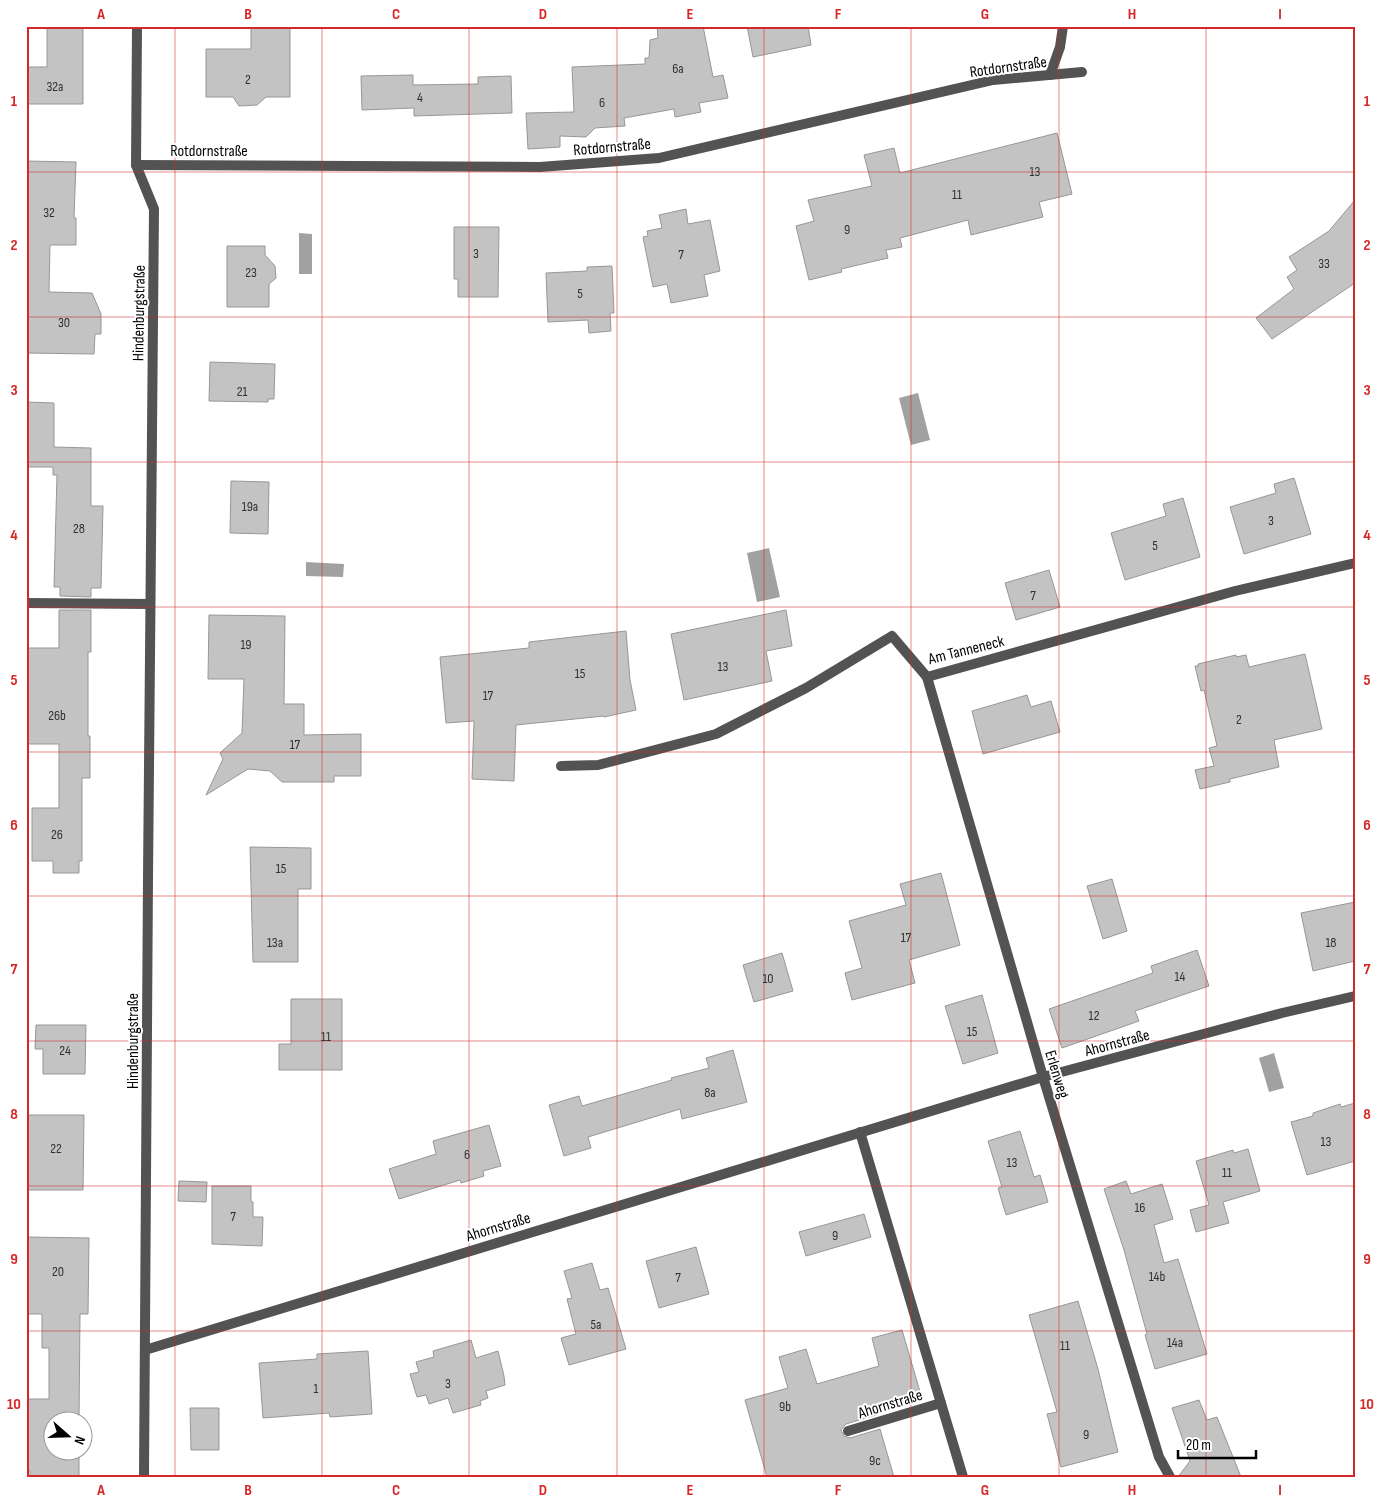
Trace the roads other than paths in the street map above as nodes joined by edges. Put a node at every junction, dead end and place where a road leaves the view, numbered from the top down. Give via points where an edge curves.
1 (137, 26) edge
2 (1063, 26) edge
3 (1082, 72) dead end
4 (1050, 75) junction
5 (136, 165) junction
6 (1355, 563) edge
7 (26, 603) edge
8 (150, 604) junction
9 (926, 677) junction
10 (561, 766) dead end
11 (1355, 996) edge
12 (1043, 1077) junction
13 (860, 1132) junction
14 (145, 1350) junction
15 (941, 1403) junction
16 (848, 1431) dead end
17 (144, 1477) edge
18 (963, 1477) edge
19 (1170, 1477) edge

1 - 5 street, Hindenburgstraße
2 - 4 street
3 - 4 street, Rotdornstraße
4 - 5 street, Rotdornstraße via 993,80 659,158 540,167
5 - 8 street, Hindenburgstraße via 154,209
6 - 9 street, Am Tanneneck via 1235,590
7 - 8 street
8 - 14 street, Hindenburgstraße
9 - 10 street, Am Tanneneck via 892,636 806,688 716,734 598,765
9 - 12 street, Erlenweg
11 - 12 street, Ahornstraße
12 - 13 street, Ahornstraße
12 - 19 street, Erlenweg via 1159,1457
13 - 14 street, Ahornstraße
13 - 15 street, Ahornstraße
14 - 17 street, Hindenburgstraße
15 - 16 street, Ahornstraße
15 - 18 street, Ahornstraße

